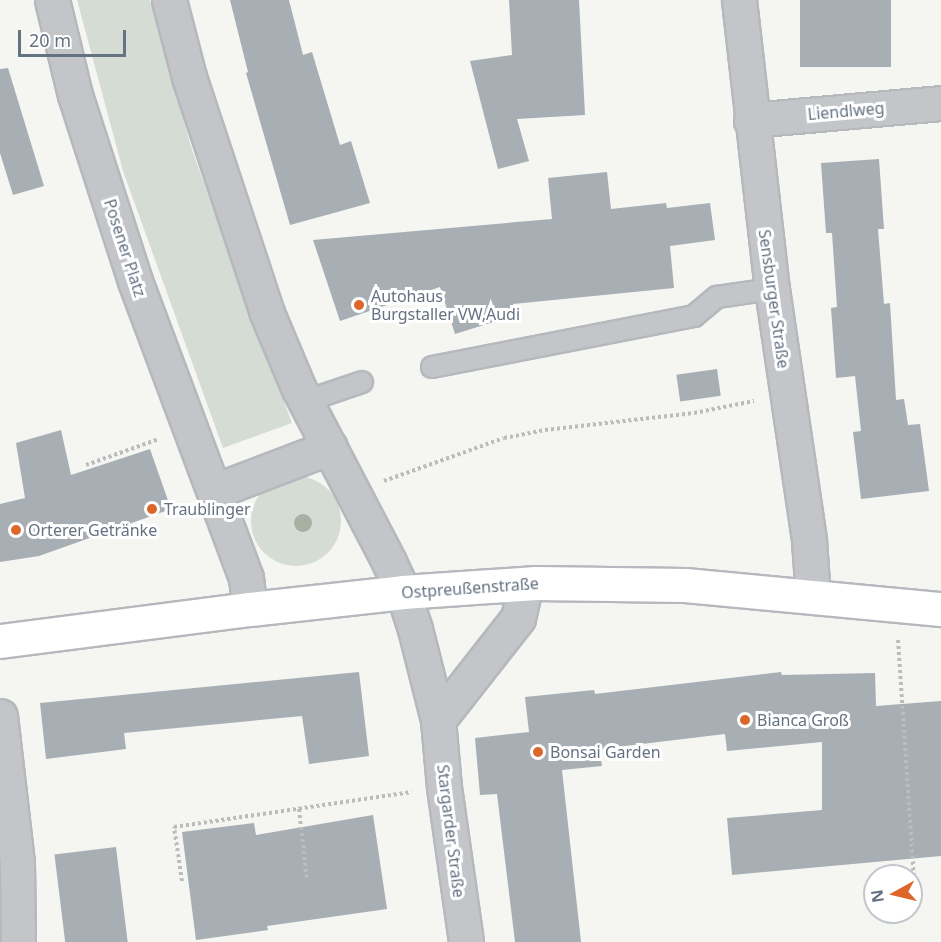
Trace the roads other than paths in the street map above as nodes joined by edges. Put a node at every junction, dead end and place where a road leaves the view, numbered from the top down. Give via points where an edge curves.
1 (52, 0) edge
2 (169, 0) edge
3 (739, 0) edge
4 (941, 103) edge
5 (751, 120) junction
6 (772, 289) junction
7 (432, 367) dead end
8 (362, 382) dead end
9 (306, 401) junction
10 (330, 447) junction
11 (215, 491) junction
12 (526, 584) junction
13 (403, 592) junction
14 (813, 597) junction
15 (250, 609) junction
16 (941, 609) edge
17 (0, 641) edge
18 (0, 716) edge
19 (438, 720) junction
20 (18, 942) edge
21 (466, 942) edge

1 - 11 street, Posener Platz via 82,117 135,281
2 - 9 street via 238,234
3 - 5 street, Sensburger Straße
4 - 5 street, Liendlweg
5 - 6 street, Sensburger Straße
6 - 7 lane via 717,297 694,316
6 - 14 street, Sensburger Straße via 809,540
8 - 9 lane
9 - 10 street
10 - 11 street
10 - 13 street
11 - 15 street, Posener Platz via 246,578
12 - 13 main road, Ostpreußenstraße
12 - 14 main road, Ostpreußenstraße via 685,585
12 - 19 street via 518,618
13 - 15 main road, Ostpreußenstraße
13 - 19 street, Stargarder Straße
14 - 16 main road, Ostpreußenstraße
15 - 17 main road, Ostpreußenstraße
18 - 20 street via 17,863
19 - 21 street, Stargarder Straße

